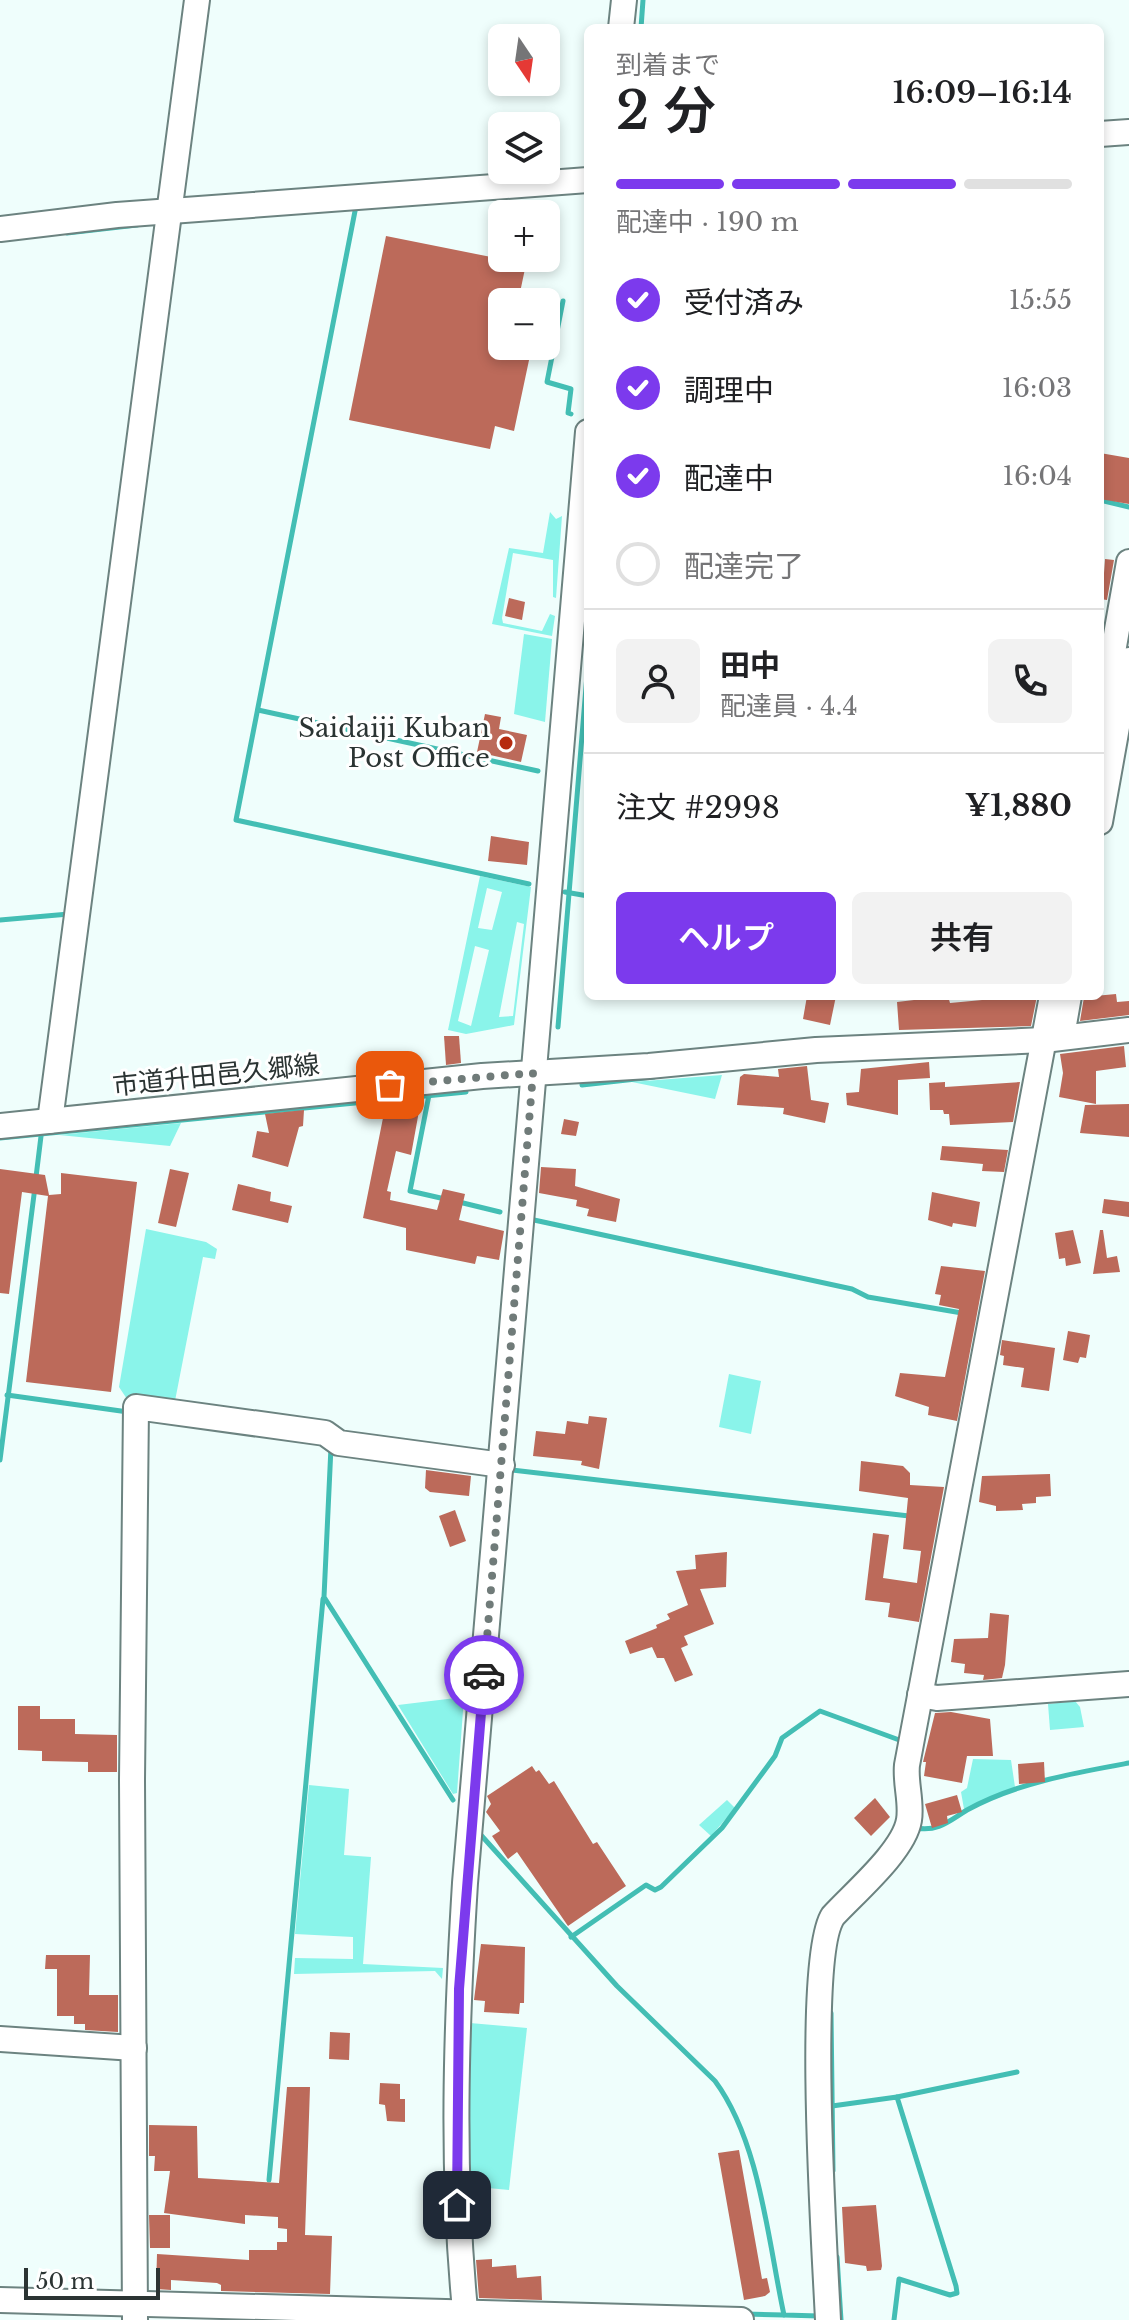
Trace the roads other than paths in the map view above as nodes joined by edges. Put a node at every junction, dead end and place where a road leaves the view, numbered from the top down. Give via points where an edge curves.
1 (197, 0) edge
2 (624, 0) edge
3 (621, 24) edge
4 (1129, 132) edge
5 (1104, 134) edge
6 (584, 180) edge
7 (166, 216) junction
8 (0, 229) edge
9 (584, 479) edge
10 (1129, 562) edge
11 (1129, 660) edge
12 (1104, 703) edge
13 (1104, 800) edge
14 (1052, 1000) edge
15 (1067, 1000) edge
16 (1129, 1030) edge
17 (1053, 1038) junction
18 (533, 1073) junction
19 (45, 1122) junction
20 (0, 1126) edge
21 (502, 1465) junction
22 (1129, 1684) edge
23 (927, 1696) junction
24 (0, 2039) edge
25 (134, 2048) junction
26 (0, 2300) edge
27 (135, 2312) edge
28 (465, 2317) edge
29 (741, 2320) edge
30 (828, 2320) edge

1 - 7 street
2 - 3 street
4 - 5 street
6 - 7 street
7 - 8 street
7 - 19 street
9 - 18 street
10 - 12 street
11 - 13 street
14 - 17 street
15 - 17 street
16 - 17 street, 市道升田邑久郷線
17 - 18 street, 市道升田邑久郷線
17 - 23 street
18 - 19 street, 市道升田邑久郷線
18 - 21 street
19 - 20 street, 市道升田邑久郷線
21 - 25 street via 339,1443 325,1433 136,1412
21 - 28 street via 459,1989 457,2189
22 - 23 street
23 - 30 street via 905,1778 907,1828 898,1845 833,1916 820,1953
24 - 25 street
25 - 27 street
26 - 27 street
27 - 28 street
28 - 29 street

